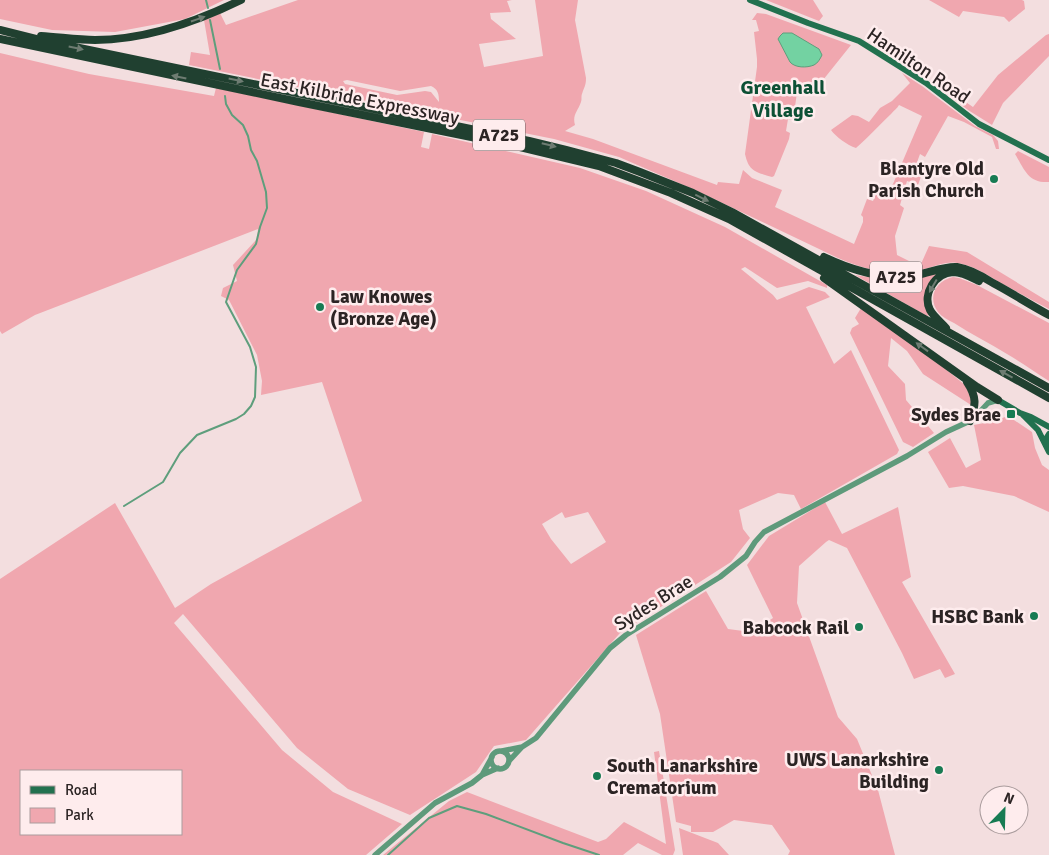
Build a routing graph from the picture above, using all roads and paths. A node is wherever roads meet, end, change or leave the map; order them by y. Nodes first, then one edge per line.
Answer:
1 (241, 0) edge
2 (750, 0) edge
3 (0, 30) edge
4 (12, 33) junction
5 (0, 39) edge
6 (1049, 160) edge
7 (754, 224) junction
8 (788, 252) junction
9 (1037, 309) junction
10 (1049, 316) edge
11 (952, 334) junction
12 (961, 375) junction
13 (1049, 388) edge
14 (1049, 398) edge
15 (998, 400) junction
16 (1020, 413) junction
17 (970, 421) junction
18 (1049, 427) edge
19 (1049, 434) edge
20 (1047, 449) edge
21 (522, 747) junction
22 (500, 751) junction
23 (492, 757) junction
24 (509, 761) junction
25 (498, 768) junction
26 (482, 775) junction
27 (375, 855) edge

4 -> 1 highway
2 - 6 main road, Hamilton Road
3 - 4 highway, East Kilbride Expressway / A725
4 -> 7 highway, East Kilbride Expressway / A725
8 -> 5 highway, East Kilbride Expressway / A725
7 - 9 highway, A725
7 - 11 highway, East Kilbride Expressway / A725
12 -> 8 highway, A725
14 -> 8 highway, East Kilbride Expressway / A725
9 - 10 highway, A725
9 -> 11 highway, A725
11 - 13 highway, East Kilbride Expressway / A725
12 - 15 highway, A725
12 - 17 highway
15 - 16 main road
15 - 17 street, Sydes Brae
16 - 18 main road
16 - 20 main road
17 - 21 street, Sydes Brae
19 - 20 main road
21 - 22 street
21 - 24 street, Sydes Brae
22 - 23 street
22 - 24 street
23 - 25 street
23 - 26 street
24 - 25 street
25 - 26 street
26 - 27 street

